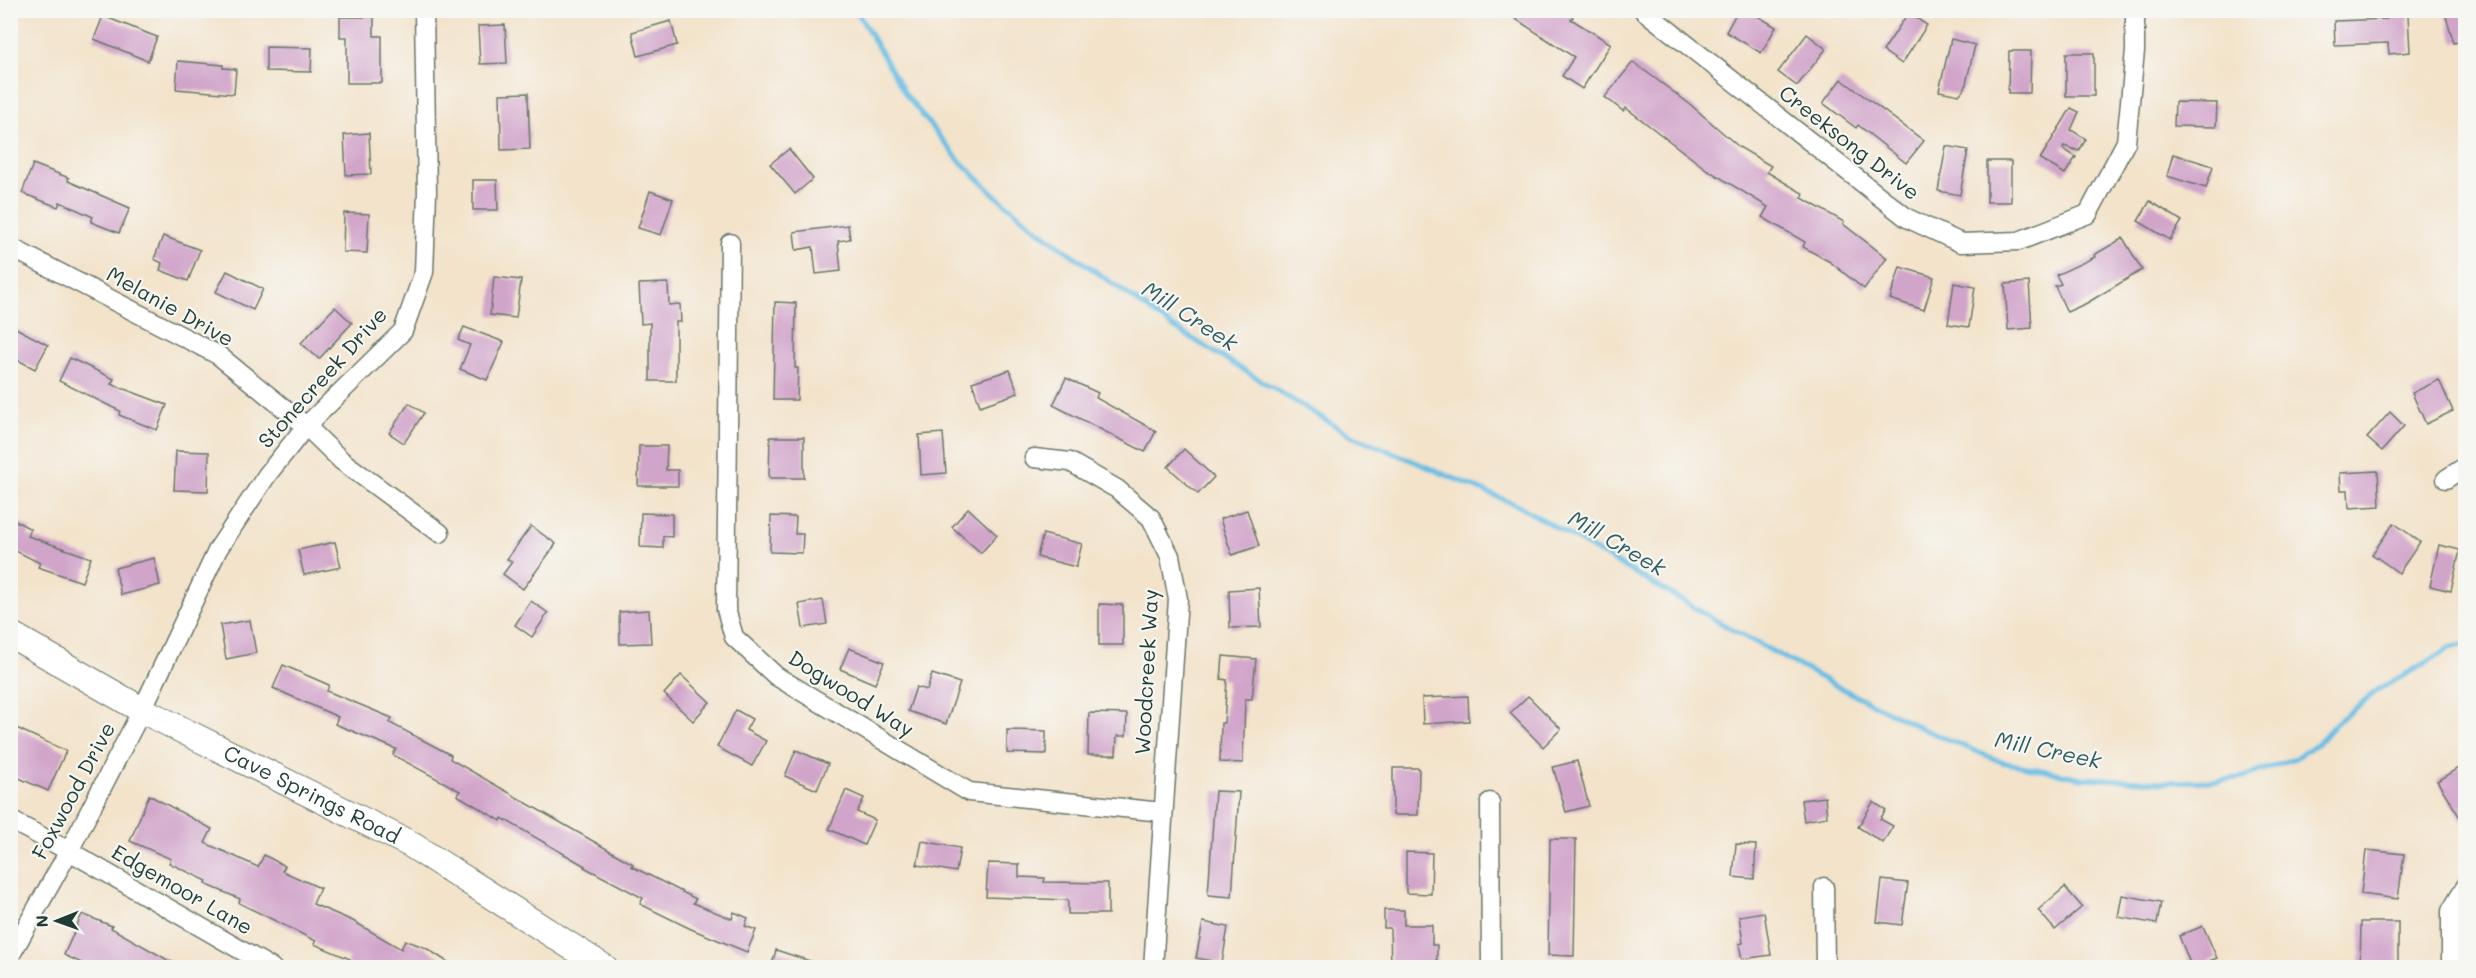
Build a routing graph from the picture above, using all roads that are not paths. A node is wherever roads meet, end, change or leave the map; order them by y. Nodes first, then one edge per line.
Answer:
1 (424, 10) edge
2 (1643, 10) edge
3 (2135, 10) edge
4 (730, 243) dead end
5 (10, 247) edge
6 (306, 426) junction
7 (1034, 458) dead end
8 (2466, 466) edge
9 (2446, 479) dead end
10 (440, 532) dead end
11 (10, 634) edge
12 (142, 710) junction
13 (1490, 802) dead end
14 (1162, 812) junction
15 (10, 820) edge
16 (69, 851) junction
17 (2466, 886) edge
18 (1824, 887) dead end
19 (10, 956) edge
20 (272, 968) edge
21 (605, 968) edge
22 (1153, 968) edge
23 (1491, 968) edge
24 (1825, 968) edge
25 (2451, 968) edge

1 - 6 street, Stonecreek Drive
2 - 3 street, Creeksong Drive
4 - 14 street, Dogwood Way
5 - 6 street, Melanie Drive
6 - 10 street, Melanie Drive
6 - 12 street, Stonecreek Drive
7 - 14 street, Woodcreek Way
8 - 9 street
11 - 12 street, Cave Springs Road
12 - 16 street, Foxwood Drive
12 - 21 street, Cave Springs Road
13 - 23 street
14 - 22 street, Woodcreek Way
15 - 16 street, Edgemoor Lane
16 - 19 street, Foxwood Drive
16 - 20 street, Edgemoor Lane
17 - 25 street
18 - 24 street

